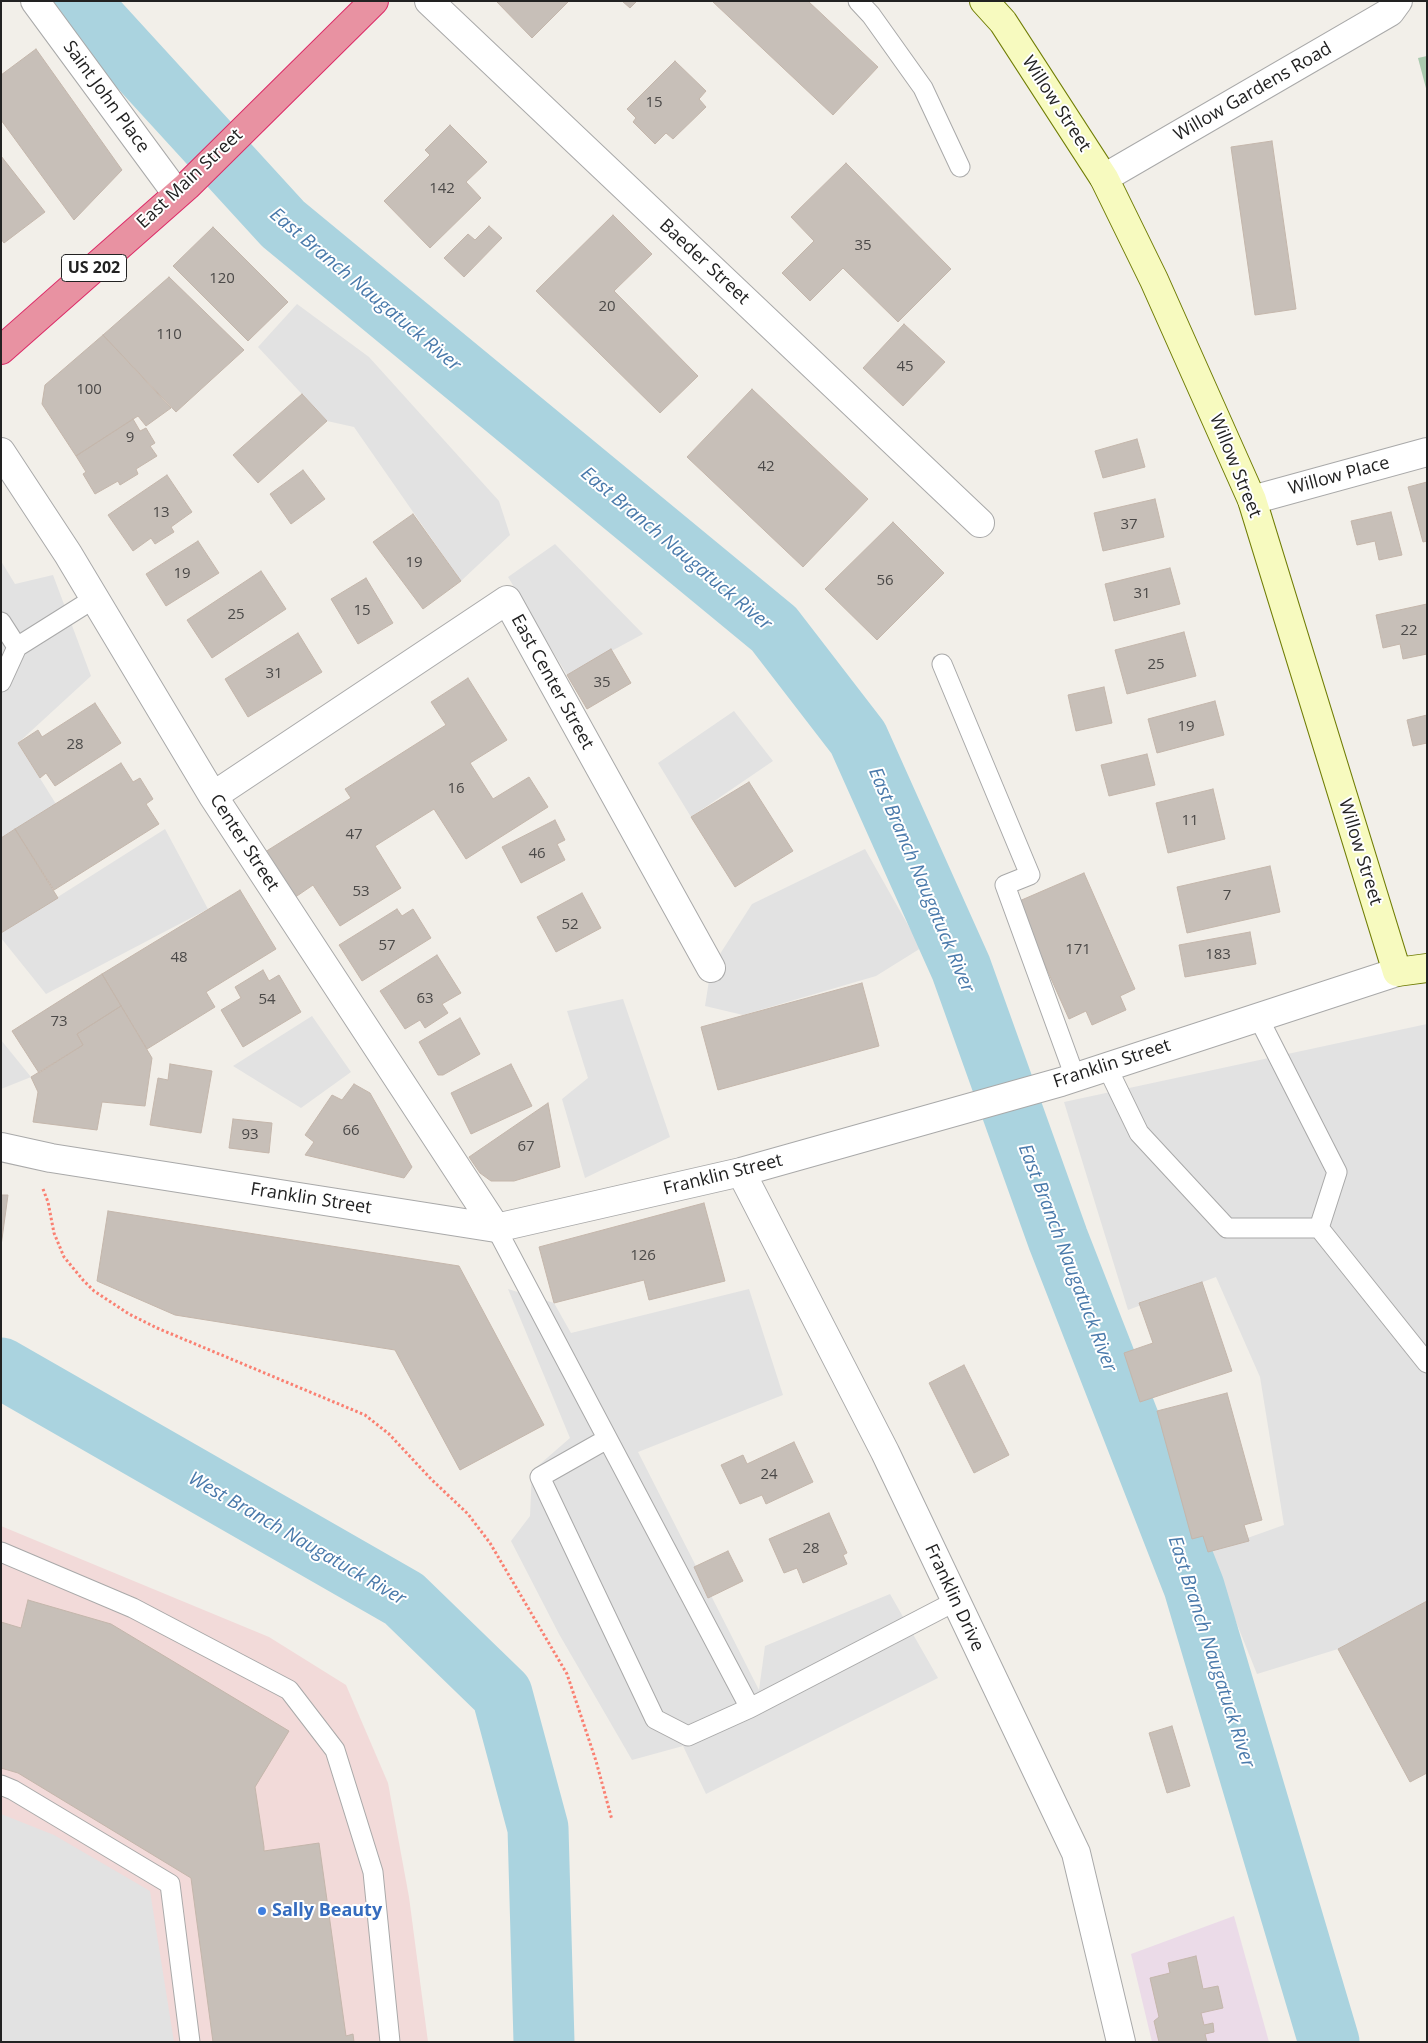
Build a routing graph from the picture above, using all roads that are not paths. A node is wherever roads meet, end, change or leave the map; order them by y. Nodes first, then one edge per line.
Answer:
1 (36, 1) edge
2 (374, 1) edge
3 (429, 1) edge
4 (858, 1) edge
5 (984, 1) edge
6 (1398, 1) edge
7 (960, 167) dead end
8 (1104, 178) junction
9 (182, 190) junction
10 (1, 350) edge
11 (1, 452) edge
12 (1427, 452) edge
13 (1252, 500) junction
14 (980, 523) dead end
15 (95, 598) junction
16 (1, 622) edge
17 (18, 647) junction
18 (942, 664) dead end
19 (1, 682) edge
20 (213, 796) junction
21 (711, 968) dead end
22 (1427, 968) edge
23 (1396, 972) junction
24 (1258, 1017) junction
25 (1106, 1066) junction
26 (1068, 1079) junction
27 (1, 1147) edge
28 (741, 1172) junction
29 (496, 1228) junction
30 (1319, 1228) junction
31 (1427, 1363) edge
32 (607, 1439) junction
33 (1, 1552) edge
34 (956, 1601) junction
35 (750, 1708) junction
36 (1, 1785) edge
37 (190, 2042) edge
38 (390, 2042) edge
39 (1121, 2042) edge

1 - 9 street, Saint John Place
2 - 9 highway, East Main Street / US 202
3 - 14 street, Baeder Street
4 - 7 lane
5 - 8 main road, Willow Street
6 - 8 street, Willow Gardens Road
8 - 13 main road, Willow Street
9 - 10 highway, East Main Street / US 202
11 - 15 street, Center Street
12 - 13 street, Willow Place
13 - 23 main road, Willow Street
15 - 17 lane
15 - 20 street, Center Street
16 - 17 lane
17 - 19 lane
18 - 26 lane
20 - 21 street, East Center Street
20 - 29 street, Center Street
22 - 23 main road, Franklin Street
23 - 24 street, Franklin Street
24 - 25 street, Franklin Street
24 - 30 lane
25 - 26 street, Franklin Street
25 - 30 lane
26 - 28 street, Franklin Street
27 - 29 street, Franklin Street
28 - 29 street, Franklin Street
28 - 34 street, Franklin Drive
29 - 32 lane
30 - 31 lane
32 - 35 lane
32 - 35 lane
33 - 38 lane
34 - 35 lane
34 - 39 street, Franklin Drive
36 - 37 lane

